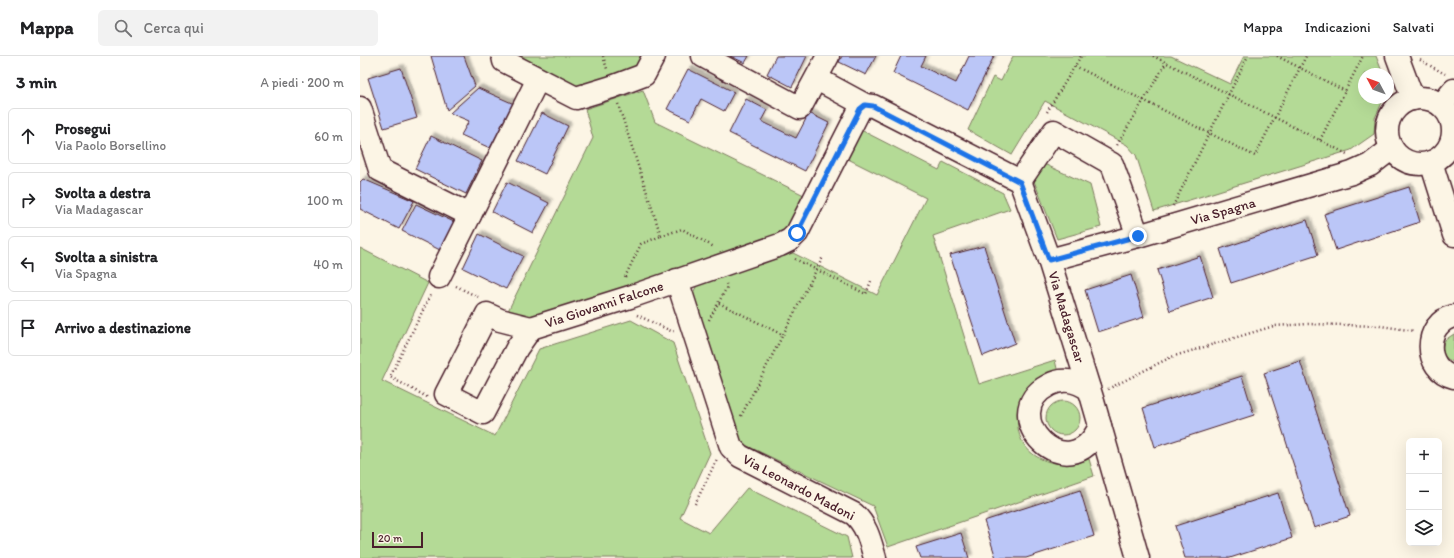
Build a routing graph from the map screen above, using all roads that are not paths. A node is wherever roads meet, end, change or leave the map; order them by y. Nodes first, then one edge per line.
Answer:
1 (503, 56) edge
2 (654, 56) edge
3 (703, 56) edge
4 (828, 56) edge
5 (1396, 56) edge
6 (538, 78) junction
7 (817, 79) junction
8 (1447, 90) edge
9 (1413, 99) junction
10 (865, 105) junction
11 (360, 108) edge
12 (1454, 128) edge
13 (1392, 148) junction
14 (1431, 162) junction
15 (1020, 182) junction
16 (470, 215) junction
17 (1454, 235) edge
18 (1138, 236) junction
19 (1049, 260) junction
20 (439, 278) road end
21 (677, 280) junction
22 (1454, 316) edge
23 (531, 328) junction
24 (1454, 377) edge
25 (1091, 393) junction
26 (1100, 426) junction
27 (875, 558) edge
28 (1138, 558) edge

1 - 6 street
2 - 6 street
3 - 7 street
4 - 7 street
5 - 9 street
6 - 16 street
7 - 10 street
8 - 9 street
8 - 12 street
9 - 13 street
10 - 15 street
10 - 21 street, Via Giovanni Falcone
11 - 16 street
12 - 14 street
13 - 14 street
13 - 18 street, Via Spagna
14 - 17 street
15 - 18 street
15 - 19 street, Via Madagascar
16 - 20 street
18 - 19 street, Via Spagna
19 - 25 street, Via Madagascar
21 - 23 street, Via Giovanni Falcone
21 - 27 street, Via Leonardo Madoni
22 - 24 street
23 - 23 street, Via Giovanni Falcone
25 - 26 street, Via Madagascar
25 - 26 street
26 - 28 street, Via Madagascar

